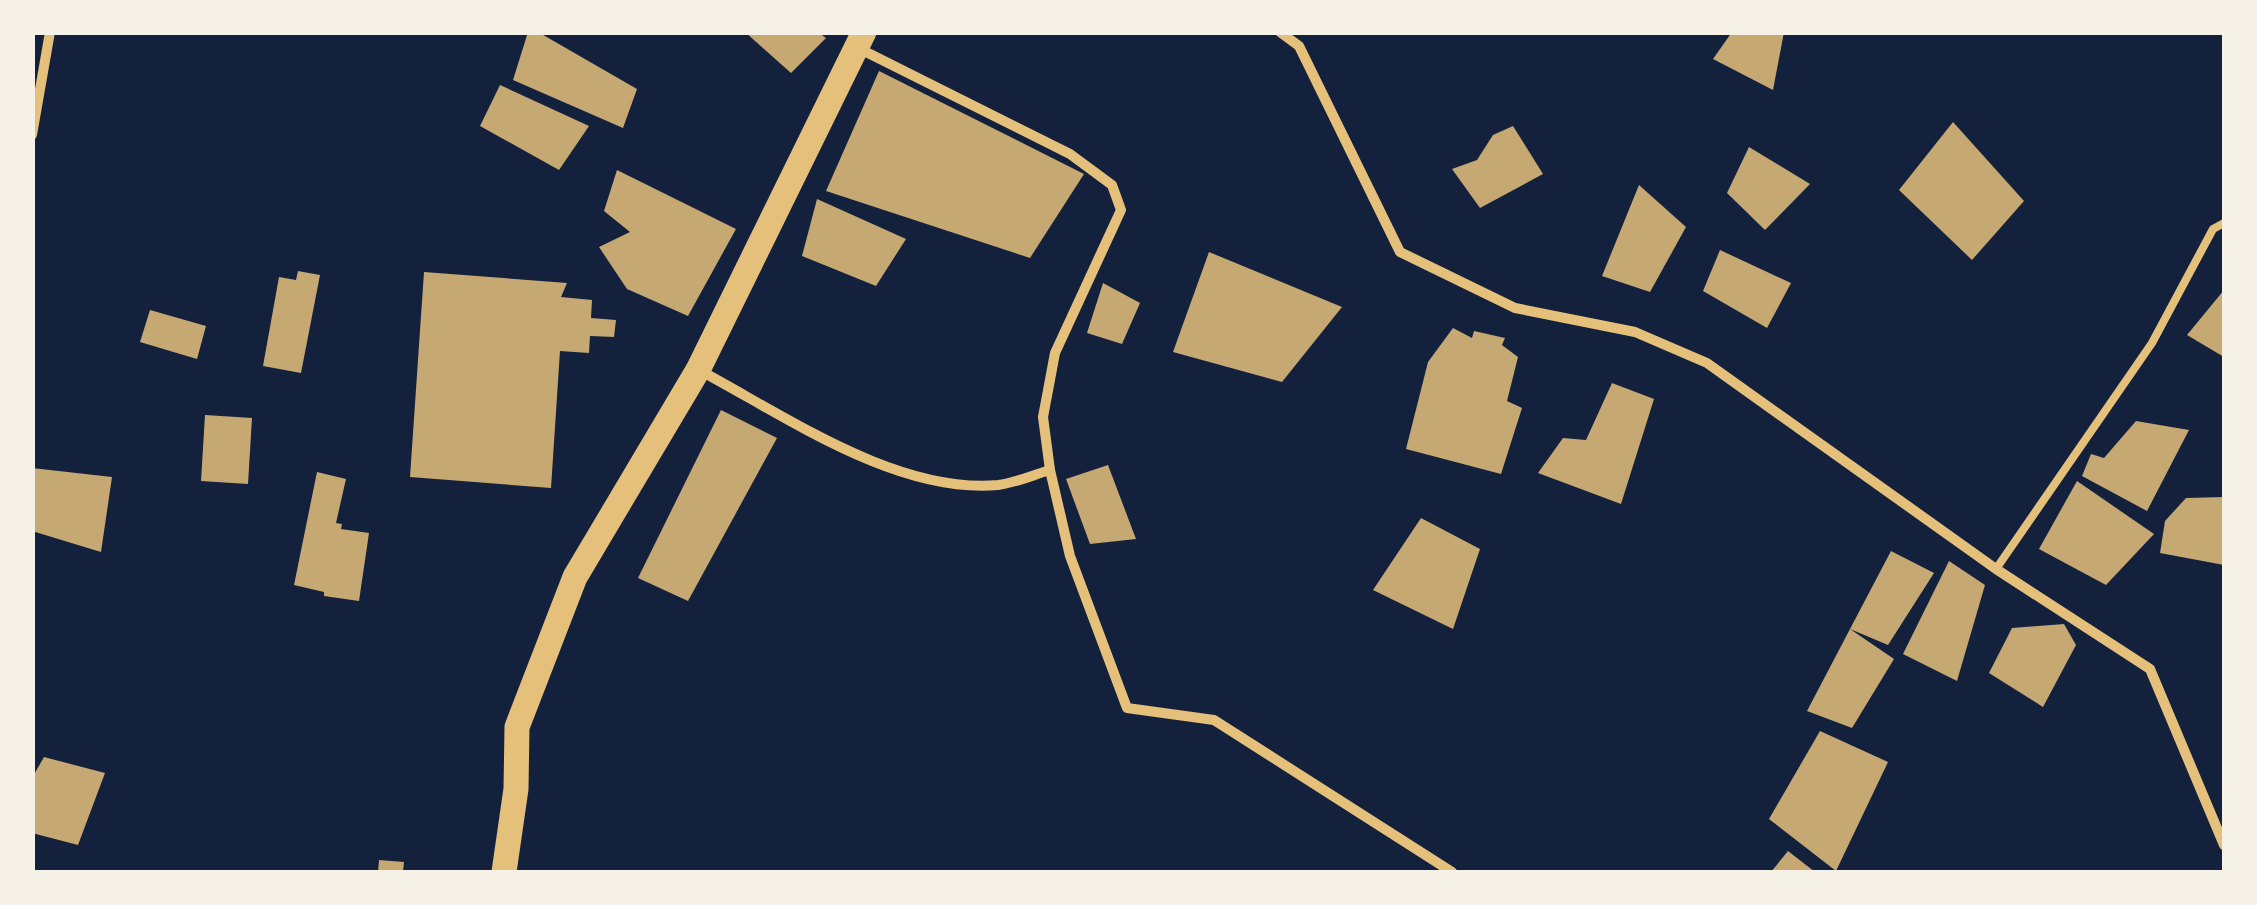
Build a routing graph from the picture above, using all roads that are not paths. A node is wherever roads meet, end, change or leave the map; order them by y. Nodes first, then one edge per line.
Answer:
1 (50, 32) edge
2 (1280, 32) edge
3 (860, 40) edge
4 (32, 136) edge
5 (2224, 223) edge
6 (698, 370) junction
7 (1050, 470) junction
8 (1996, 569) junction
9 (2224, 846) edge
10 (504, 872) edge
11 (1452, 872) edge

1 - 4 street
2 - 8 street
3 - 6 main road
3 - 7 street
5 - 8 lane
6 - 7 street
6 - 10 main road
7 - 11 street
8 - 9 street

